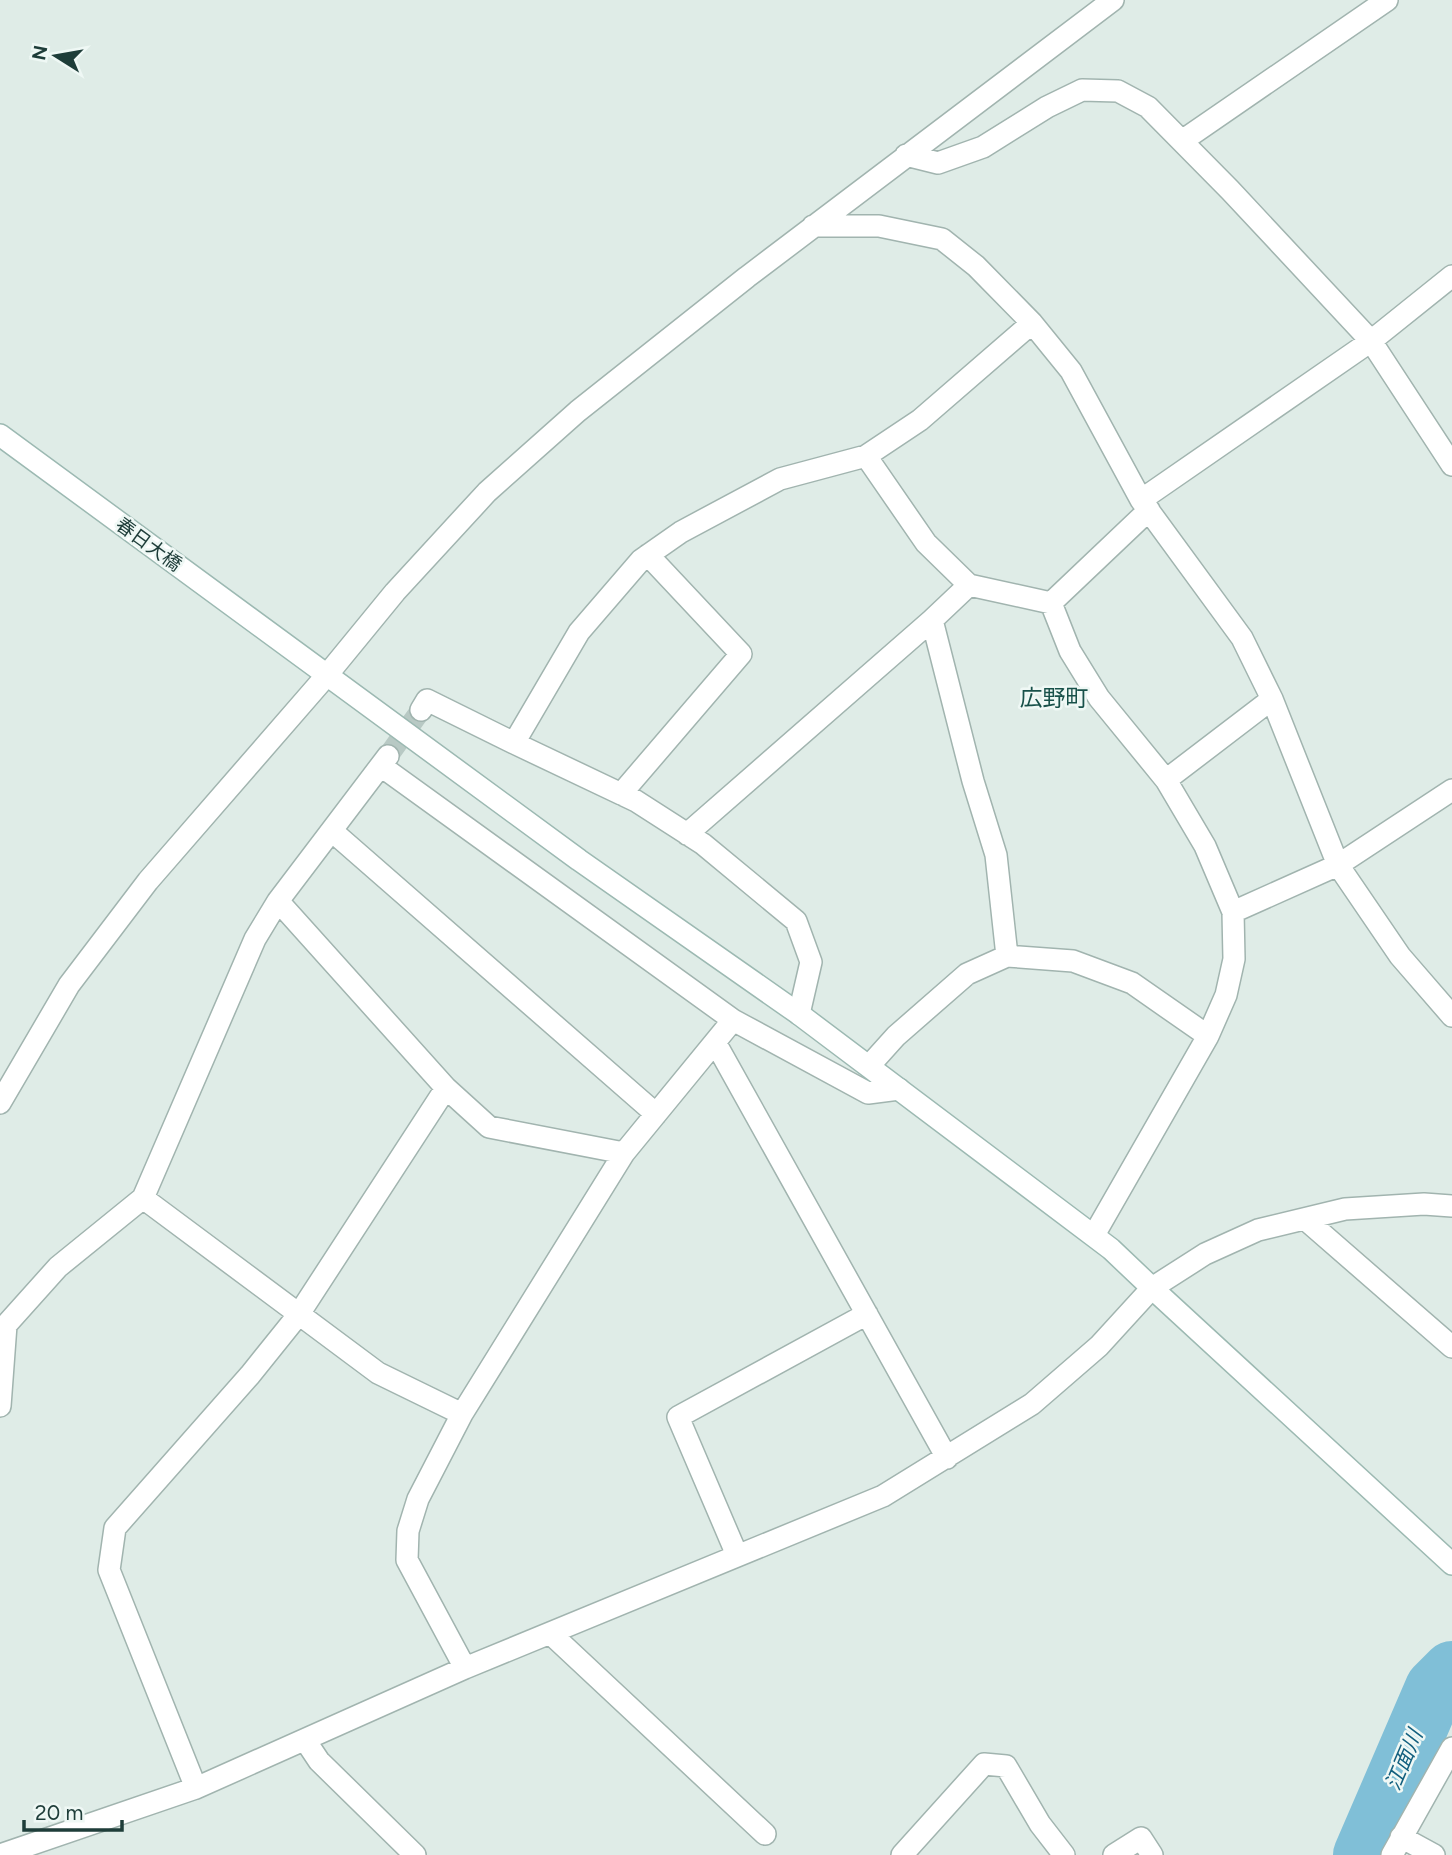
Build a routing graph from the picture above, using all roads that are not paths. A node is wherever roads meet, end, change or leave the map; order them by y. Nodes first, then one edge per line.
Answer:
1 (1113, 0) edge
2 (1387, 0) edge
3 (1182, 141) junction
4 (906, 155) junction
5 (813, 226) junction
6 (1452, 276) edge
7 (1032, 323) junction
8 (1371, 341) junction
9 (0, 435) edge
10 (866, 456) junction
11 (1452, 465) edge
12 (1145, 505) junction
13 (648, 555) junction
14 (969, 585) junction
15 (1051, 603) junction
16 (932, 620) junction
17 (327, 674) junction
18 (1272, 699) junction
19 (421, 710) dead end
20 (514, 743) junction
21 (1166, 780) junction
22 (621, 794) junction
23 (1450, 796) edge
24 (332, 831) junction
25 (687, 834) junction
26 (1338, 865) junction
27 (278, 901) junction
28 (1233, 912) junction
29 (1007, 956) junction
30 (799, 1014) junction
31 (1452, 1016) edge
32 (733, 1020) junction
33 (1208, 1036) junction
34 (715, 1042) junction
35 (869, 1066) junction
36 (446, 1088) junction
37 (899, 1089) junction
38 (0, 1103) edge
39 (656, 1114) junction
40 (624, 1153) junction
41 (143, 1198) junction
42 (1452, 1206) edge
43 (1305, 1219) junction
44 (1094, 1235) junction
45 (1152, 1288) junction
46 (299, 1314) junction
47 (867, 1314) junction
48 (1452, 1347) edge
49 (0, 1406) edge
50 (462, 1414) junction
51 (947, 1458) junction
52 (737, 1555) junction
53 (1452, 1564) edge
54 (550, 1633) junction
55 (465, 1668) junction
56 (305, 1740) junction
57 (1452, 1748) edge
58 (196, 1788) junction
59 (765, 1834) dead end
60 (1396, 1846) edge
61 (0, 1855) edge
62 (415, 1855) edge
63 (902, 1855) edge
64 (1065, 1855) edge
65 (1114, 1855) edge
66 (1152, 1855) edge
67 (1434, 1855) edge

1 - 4 street
2 - 3 street
3 - 4 street
3 - 8 street
4 - 5 street
5 - 7 street
5 - 17 street
6 - 8 street
7 - 10 street
7 - 12 street
8 - 11 street
8 - 12 street
9 - 17 street, 春日大橋
10 - 13 street
10 - 14 street
12 - 15 street
12 - 18 street
13 - 20 street
13 - 22 street
14 - 15 street
14 - 16 street
15 - 21 street
16 - 25 street
16 - 29 street
17 - 30 street, 春日大橋
17 - 38 street
18 - 21 street
18 - 26 street
19 - 20 street
20 - 22 street
21 - 28 street
22 - 25 street
23 - 26 street
24 - 27 street
24 - 32 street
24 - 39 street
25 - 30 street
26 - 28 street
26 - 31 street
27 - 36 street
27 - 41 street
28 - 33 street
29 - 33 street
29 - 35 street
30 - 35 street, 春日大橋
32 - 34 street
32 - 37 street
33 - 44 street
34 - 39 street
34 - 47 street
35 - 37 street, 春日大橋
36 - 40 street
36 - 46 street
37 - 44 street, 春日大橋
39 - 40 street
40 - 50 street
41 - 46 street
41 - 49 street
42 - 43 street
43 - 45 street
43 - 48 street
44 - 45 street, 春日大橋
45 - 51 street
45 - 53 street, 春日大橋
46 - 50 street
46 - 58 street
47 - 51 street
47 - 52 street
50 - 55 street
51 - 52 street
52 - 54 street
54 - 55 street
54 - 59 street
55 - 56 street
56 - 58 street
56 - 62 street
57 - 60 street
58 - 61 street
60 - 67 street
63 - 64 street
65 - 66 street

